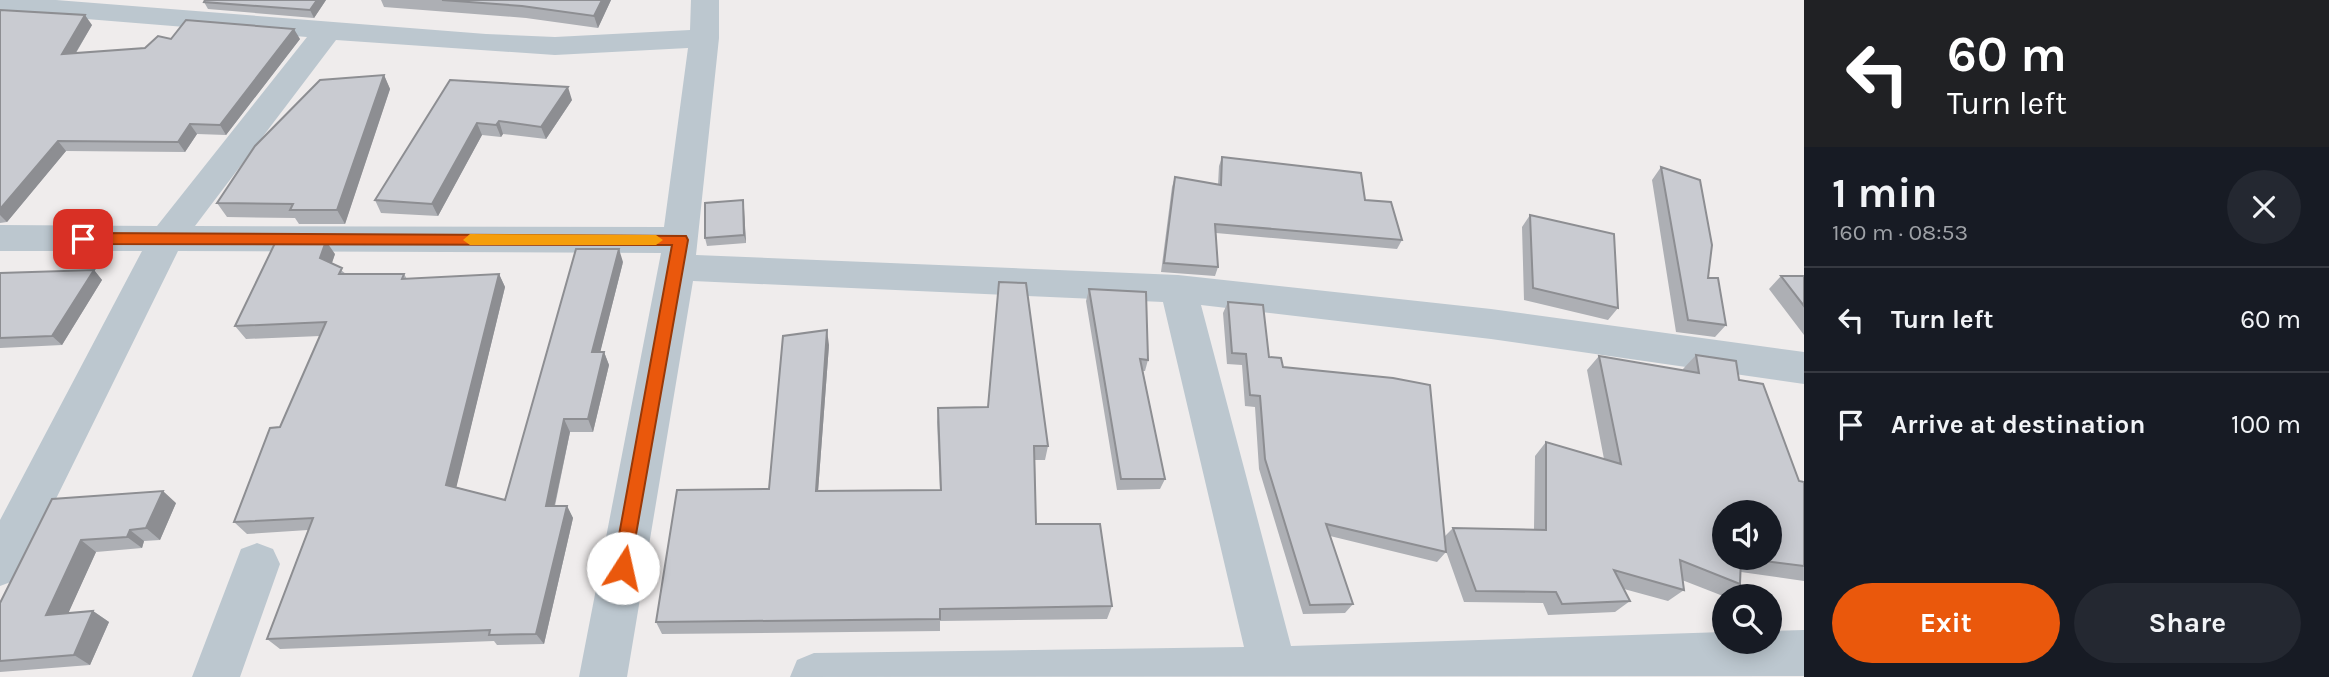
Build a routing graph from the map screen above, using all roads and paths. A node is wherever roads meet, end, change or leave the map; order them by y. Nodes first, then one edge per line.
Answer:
1 (705, 0) edge
2 (0, 4) edge
3 (329, 29) junction
4 (704, 38) junction
5 (0, 238) edge
6 (166, 239) junction
7 (679, 253) junction
8 (1178, 289) junction
9 (1802, 370) edge
10 (257, 564) dead end
11 (0, 565) edge
12 (1804, 653) edge
13 (1274, 674) edge
14 (216, 677) edge
15 (603, 677) edge
16 (814, 677) edge

1 - 4 street
2 - 3 street
3 - 4 street
3 - 6 street
4 - 7 street
5 - 6 street
6 - 7 street
6 - 11 street
7 - 8 street
7 - 15 street
8 - 9 street
8 - 13 street
10 - 14 street
12 - 13 street
13 - 16 street

